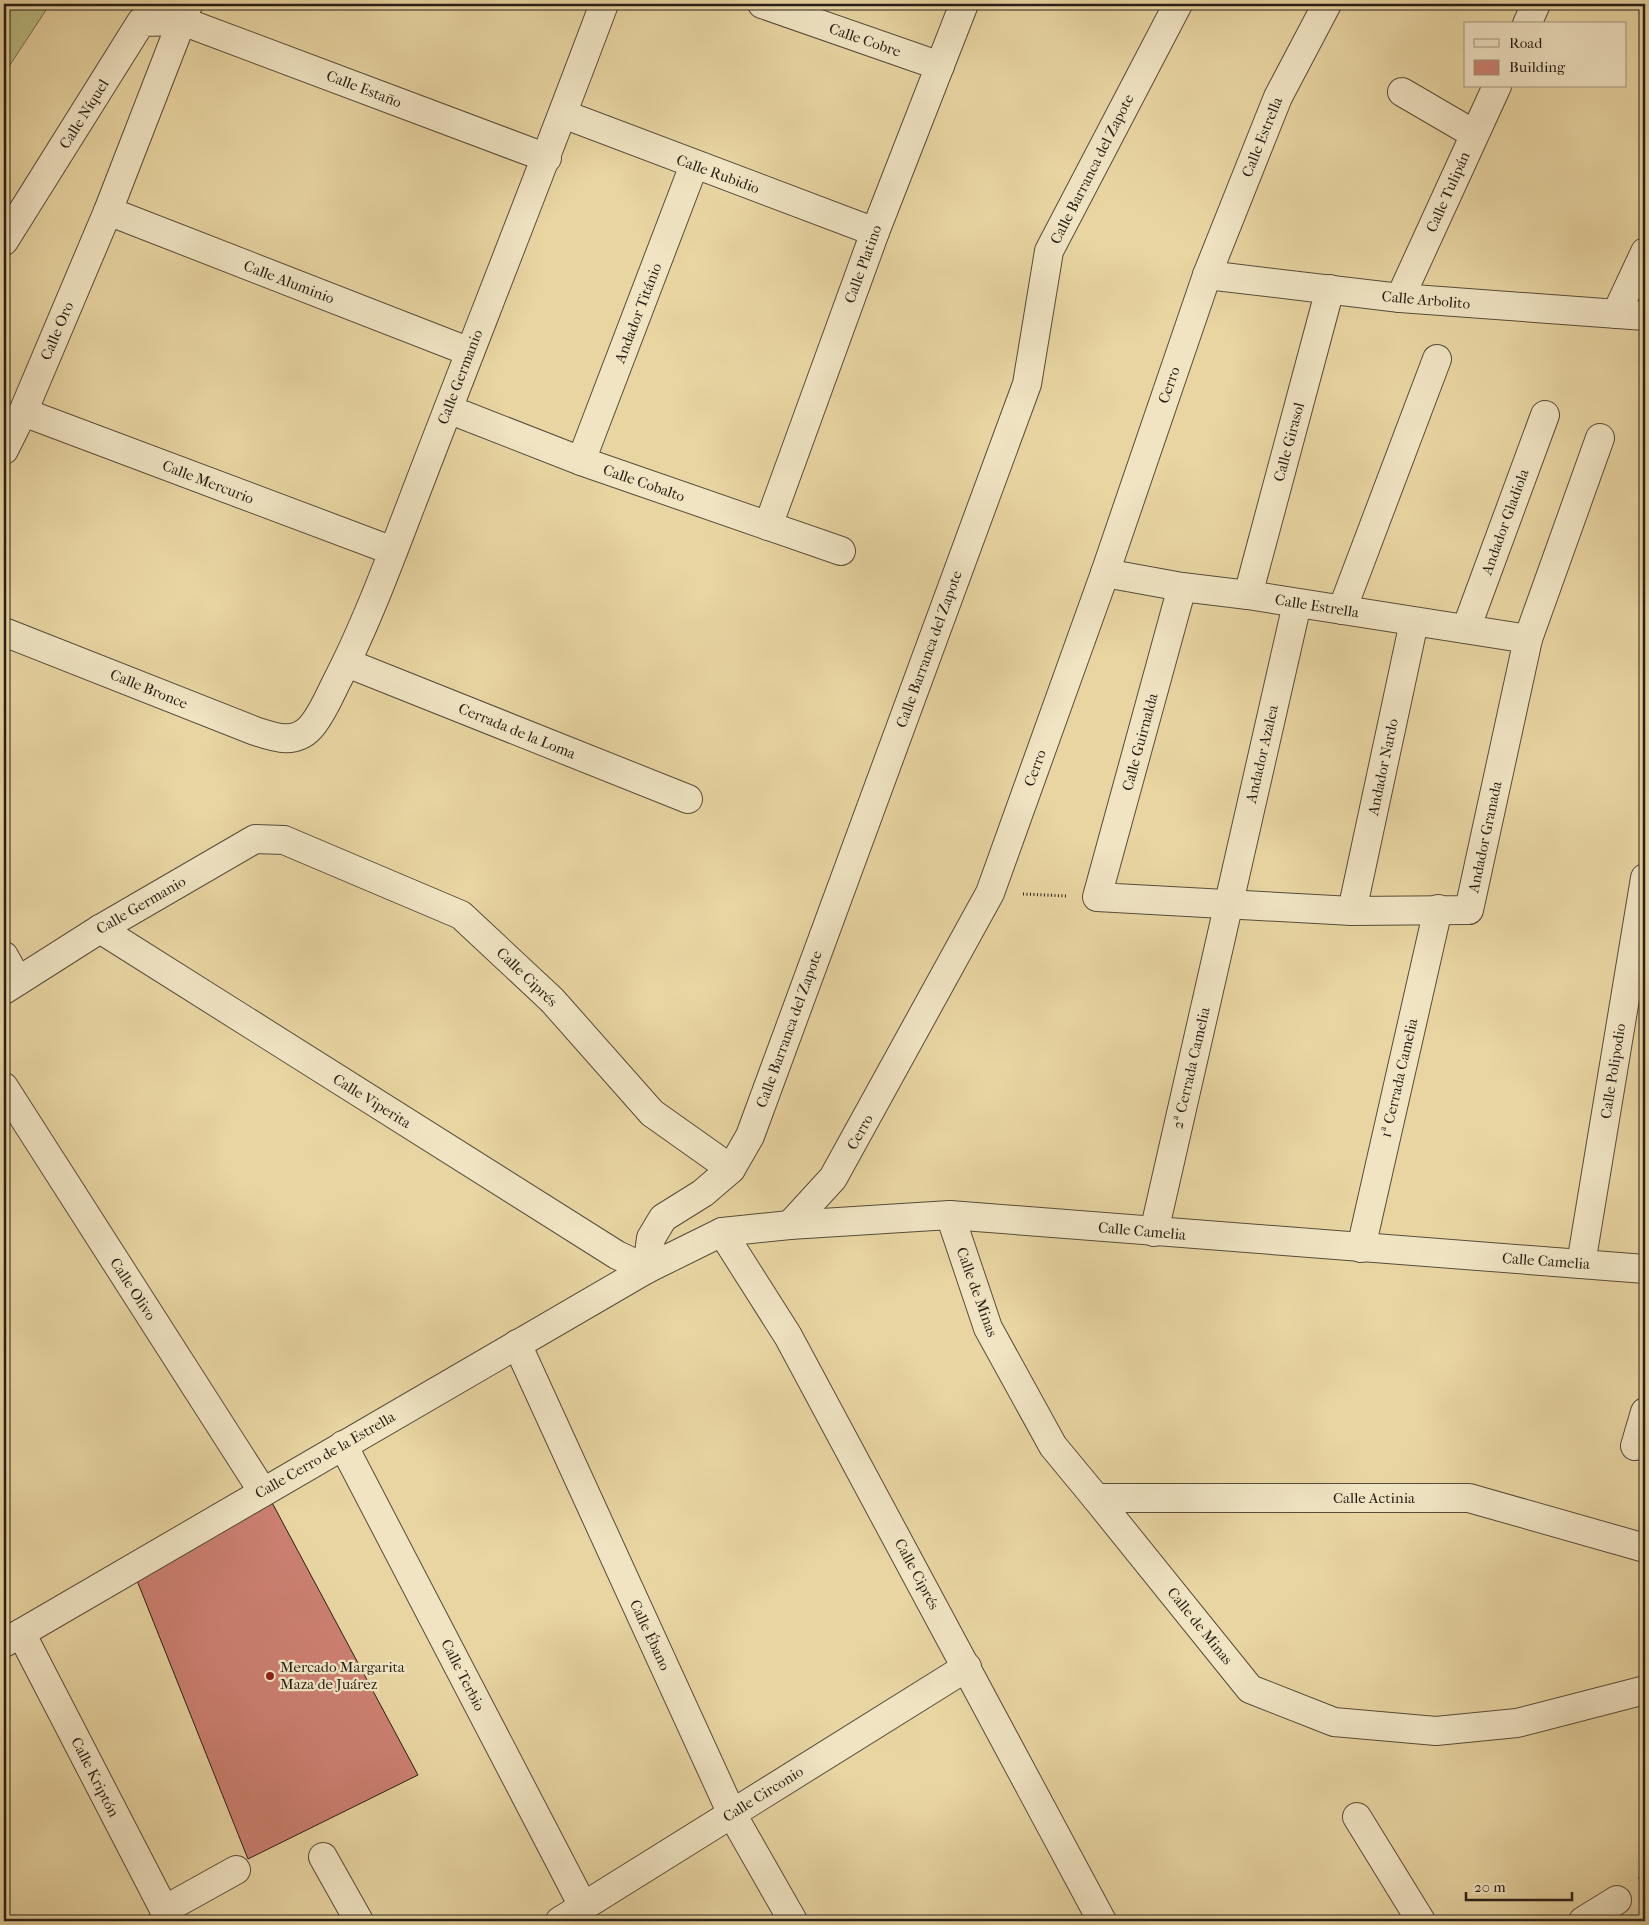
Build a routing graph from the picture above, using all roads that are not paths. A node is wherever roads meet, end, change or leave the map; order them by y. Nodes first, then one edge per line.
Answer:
1 (604, 4) edge
2 (762, 4) edge
3 (964, 4) edge
4 (1178, 4) edge
5 (1327, 4) edge
6 (1536, 4) edge
7 (186, 12) edge
8 (1528, 22) edge
9 (940, 66) junction
10 (1495, 88) edge
11 (1402, 92) dead end
12 (563, 114) junction
13 (1474, 134) junction
14 (547, 158) junction
15 (694, 165) junction
16 (108, 211) junction
17 (875, 232) junction
18 (4, 241) edge
19 (1645, 252) edge
20 (1207, 275) junction
21 (1330, 289) junction
22 (1400, 298) junction
23 (1616, 314) junction
24 (1645, 316) edge
25 (470, 352) junction
26 (1437, 359) dead end
27 (448, 409) junction
28 (23, 412) junction
29 (1545, 415) dead end
30 (1600, 438) dead end
31 (4, 450) edge
32 (581, 461) junction
33 (768, 526) junction
34 (393, 551) junction
35 (841, 551) dead end
36 (1105, 573) junction
37 (1182, 587) junction
38 (1248, 595) junction
39 (1297, 604) junction
40 (1342, 610) junction
41 (1414, 622) junction
42 (1466, 629) junction
43 (4, 632) edge
44 (1528, 639) junction
45 (347, 663) junction
46 (295, 738) joint
47 (688, 800) dead end
48 (284, 840) joint
49 (1645, 878) edge
50 (1097, 897) joint
51 (1227, 905) junction
52 (1438, 909) junction
53 (1352, 911) junction
54 (100, 929) junction
55 (4, 956) edge
56 (11, 985) edge
57 (1634, 1015) edge
58 (4, 1087) edge
59 (732, 1169) junction
60 (950, 1215) junction
61 (790, 1225) junction
62 (722, 1232) junction
63 (1154, 1232) junction
64 (1361, 1248) junction
65 (1581, 1264) junction
66 (647, 1269) junction
67 (1645, 1269) edge
68 (517, 1344) junction
69 (1645, 1412) edge
70 (344, 1444) junction
71 (1635, 1446) dead end
72 (263, 1492) junction
73 (1096, 1498) junction
74 (1645, 1548) edge
75 (12, 1638) edge
76 (967, 1668) junction
77 (1645, 1690) edge
78 (732, 1814) junction
79 (1357, 1818) dead end
80 (323, 1857) dead end
81 (236, 1870) dead end
82 (1617, 1900) dead end
83 (583, 1906) junction
84 (167, 1916) edge
85 (359, 1921) edge
86 (560, 1921) edge
87 (793, 1921) edge
88 (1102, 1921) edge
89 (1421, 1921) edge
90 (1583, 1921) edge

1 - 12 street, Calle Germanio
2 - 9 street, Calle Cobre
3 - 9 street, Calle Platino
4 - 59 street, Calle Barranca del Zapote
5 - 20 street, Calle Estrella
6 - 8 street
7 - 14 street, Calle Estaño
7 - 16 street
7 - 18 street, Calle Níquel
9 - 17 street, Calle Platino
10 - 13 street, Calle Tulipán
11 - 13 street
12 - 14 street, Calle Germanio
12 - 15 street, Calle Rubidio
13 - 22 street, Calle Tulipán
14 - 25 street, Calle Germanio
15 - 17 street, Calle Rubidio
15 - 32 street, Andador Titánio
16 - 25 street, Calle Aluminio
16 - 28 street, Calle Oro
17 - 33 street, Calle Platino
19 - 23 street
20 - 21 street, Calle Arbolito
20 - 36 street, Cerro
21 - 22 street, Calle Arbolito
21 - 38 street, Calle Girasol
22 - 23 street, Calle Arbolito
23 - 24 street, Calle Arbolito
25 - 27 street, Calle Germanio
26 - 40 street
27 - 32 street, Calle Cobalto
27 - 34 street, Calle Germanio
28 - 31 street, Calle Oro
28 - 34 street, Calle Mercurio
29 - 42 street, Andador Gladiola
30 - 44 street, Andador Granada
32 - 33 street, Calle Cobalto
33 - 35 street, Calle Cobalto
34 - 45 street, Calle Germanio
36 - 37 street, Calle Estrella
36 - 61 street, Cerro
37 - 38 street, Calle Estrella
37 - 50 street, Calle Guirnalda
38 - 39 street, Calle Estrella
39 - 40 street, Calle Estrella
39 - 51 street, Andador Azalea
40 - 41 street, Calle Estrella
41 - 42 street, Calle Estrella
41 - 53 street, Andador Nardo
42 - 44 street, Calle Estrella
43 - 46 street, Calle Bronce
44 - 52 street, Andador Granada
45 - 46 street, Calle Germanio
45 - 47 street, Cerrada de la Loma
48 - 54 street, Calle Germanio
48 - 59 street, Calle Ciprés
49 - 57 street, Calle Polipodio
50 - 51 street, Andador Granada
51 - 53 street, Andador Granada
51 - 63 street, 2ª Cerrada Camelia
52 - 53 street, Andador Granada
52 - 64 street, 1ª Cerrada Camelia
54 - 56 street, Calle Germanio
54 - 66 street, Calle Viperita
55 - 56 street
57 - 65 street, Calle Polipodio
58 - 72 street, Calle Olivo
59 - 66 street, Calle Barranca del Zapote
60 - 61 street, Calle Camelia
60 - 63 street, Calle Camelia
60 - 73 street, Calle de Minas
61 - 62 street, Calle Camelia
62 - 66 street, Calle Camelia
62 - 76 street, Calle Ciprés
63 - 64 street, Calle Camelia
64 - 65 street, Calle Camelia
65 - 67 street, Calle Camelia
66 - 68 street, Calle Cerro de la Estrella
68 - 70 street, Calle Cerro de la Estrella
68 - 78 street, Calle Ébano
69 - 71 street
70 - 72 street, Calle Cerro de la Estrella
70 - 83 street, Calle Terbio
72 - 75 street, Calle Cerro de la Estrella
73 - 74 street, Calle Actinia
73 - 77 street, Calle de Minas
75 - 84 street, Calle Kriptón
76 - 78 street, Calle Circonio
76 - 88 street, Calle Ciprés
78 - 83 street, Calle Circonio
78 - 87 street, Calle Ébano
79 - 89 street
80 - 85 street
81 - 84 street
82 - 90 street
83 - 86 street, Calle Circonio

